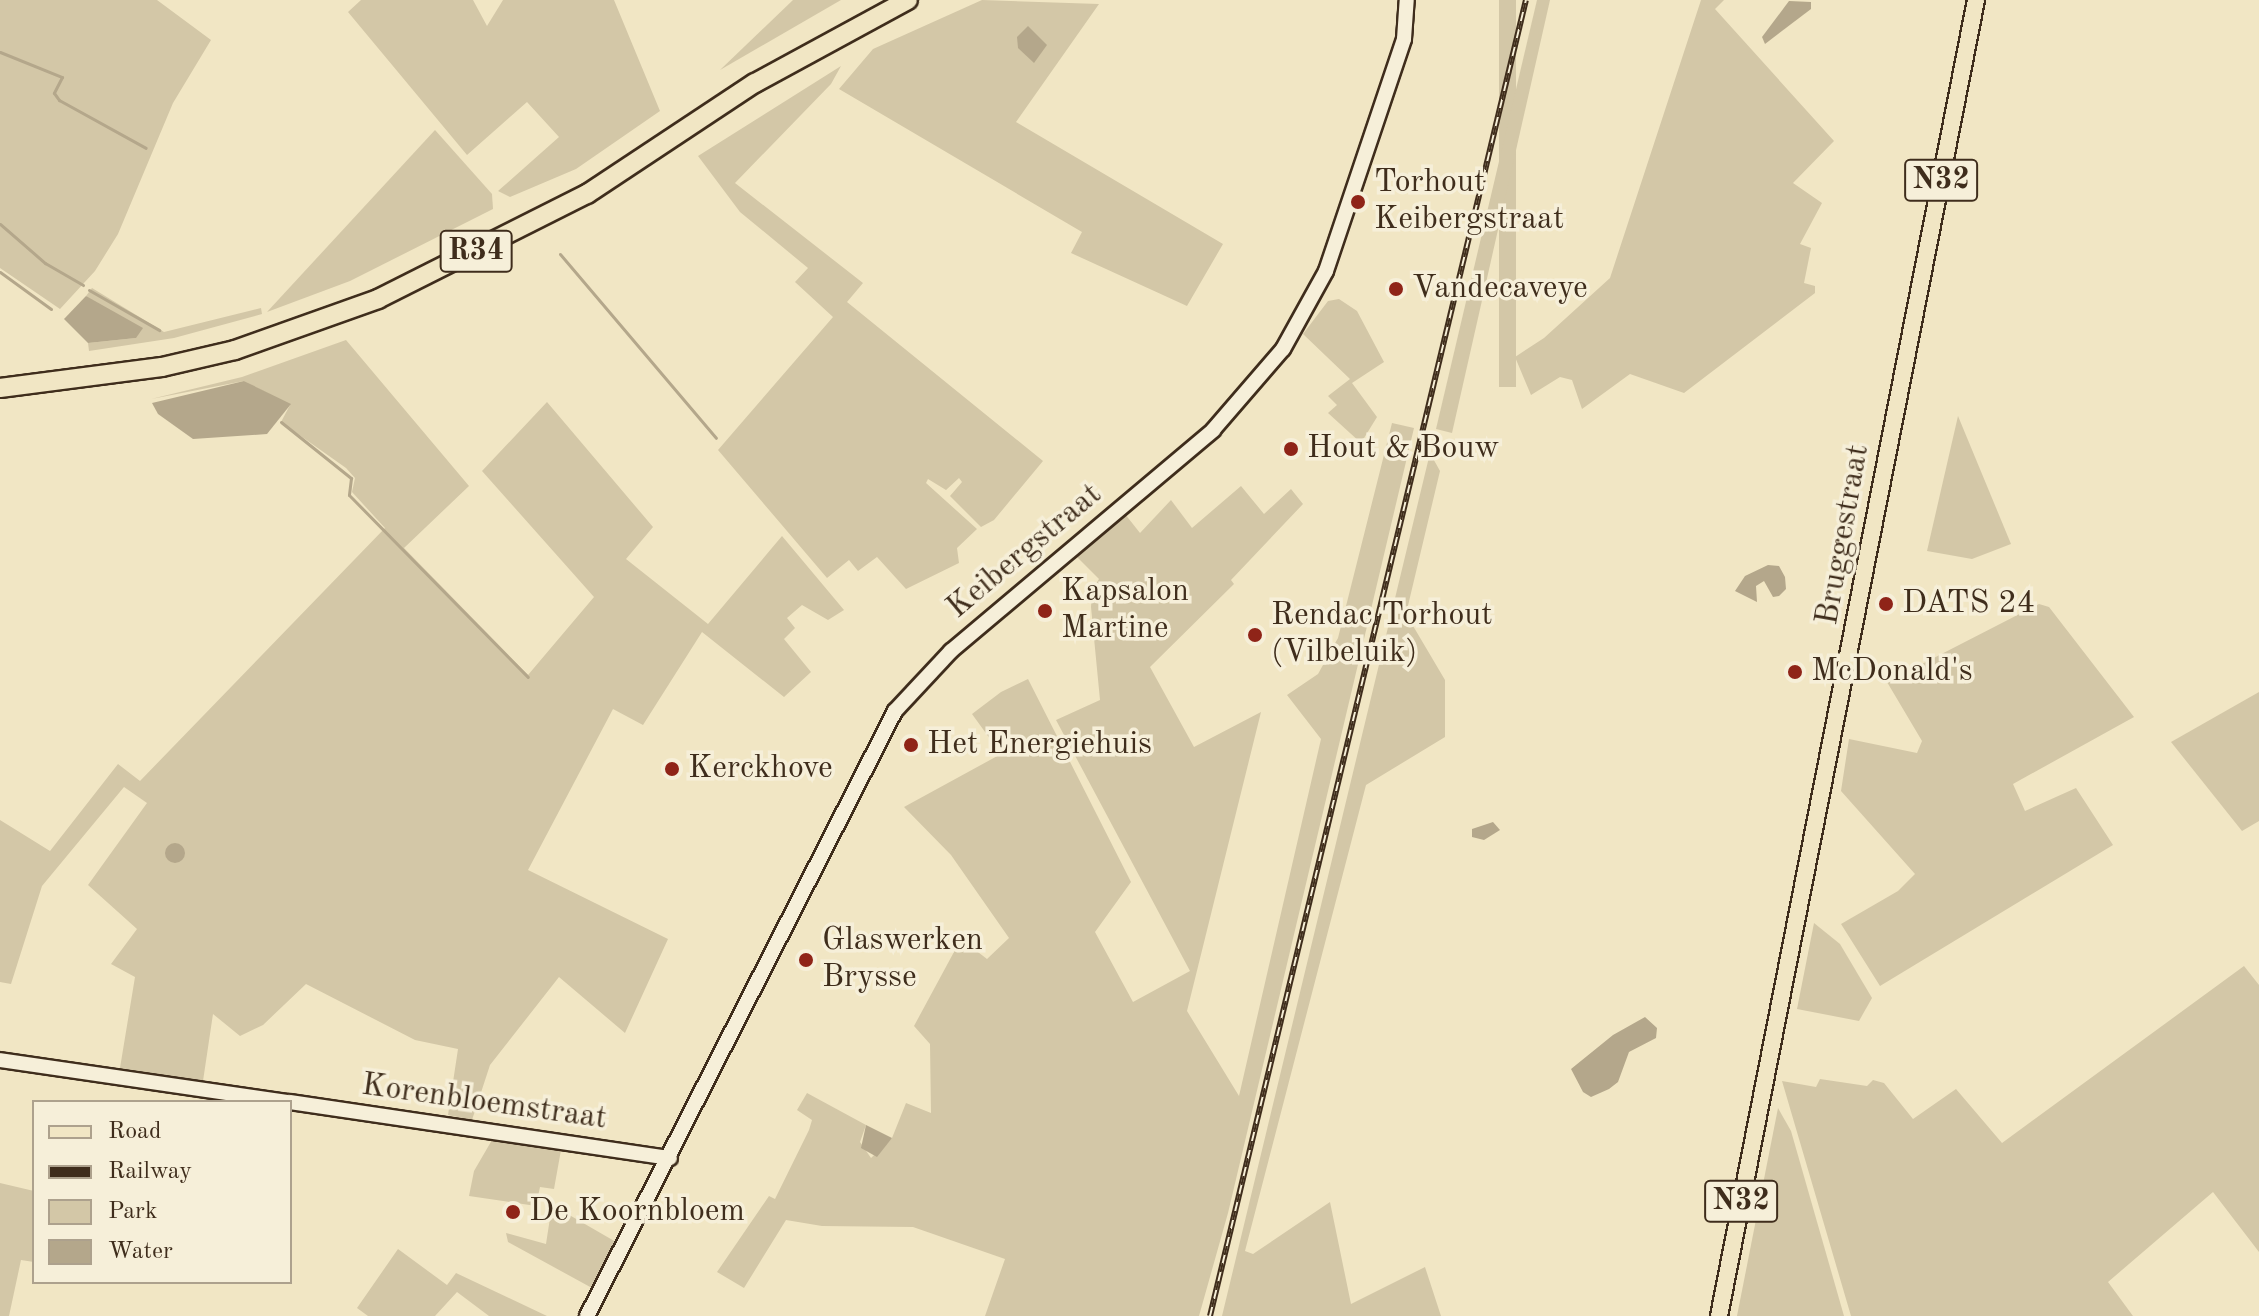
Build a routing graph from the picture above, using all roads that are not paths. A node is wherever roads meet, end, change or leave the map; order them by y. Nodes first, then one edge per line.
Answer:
1 (908, 0) edge
2 (1407, 0) edge
3 (1976, 0) edge
4 (0, 388) edge
5 (0, 1060) edge
6 (275, 1100) edge
7 (292, 1102) edge
8 (670, 1158) junction
9 (587, 1316) edge
10 (1719, 1316) edge

1 - 4 highway, R34
2 - 8 street, Keibergstraat
3 - 10 main road, Bruggestraat / N32
5 - 6 street, Korenbloemstraat
7 - 8 street, Korenbloemstraat
8 - 9 street, Keibergstraat

